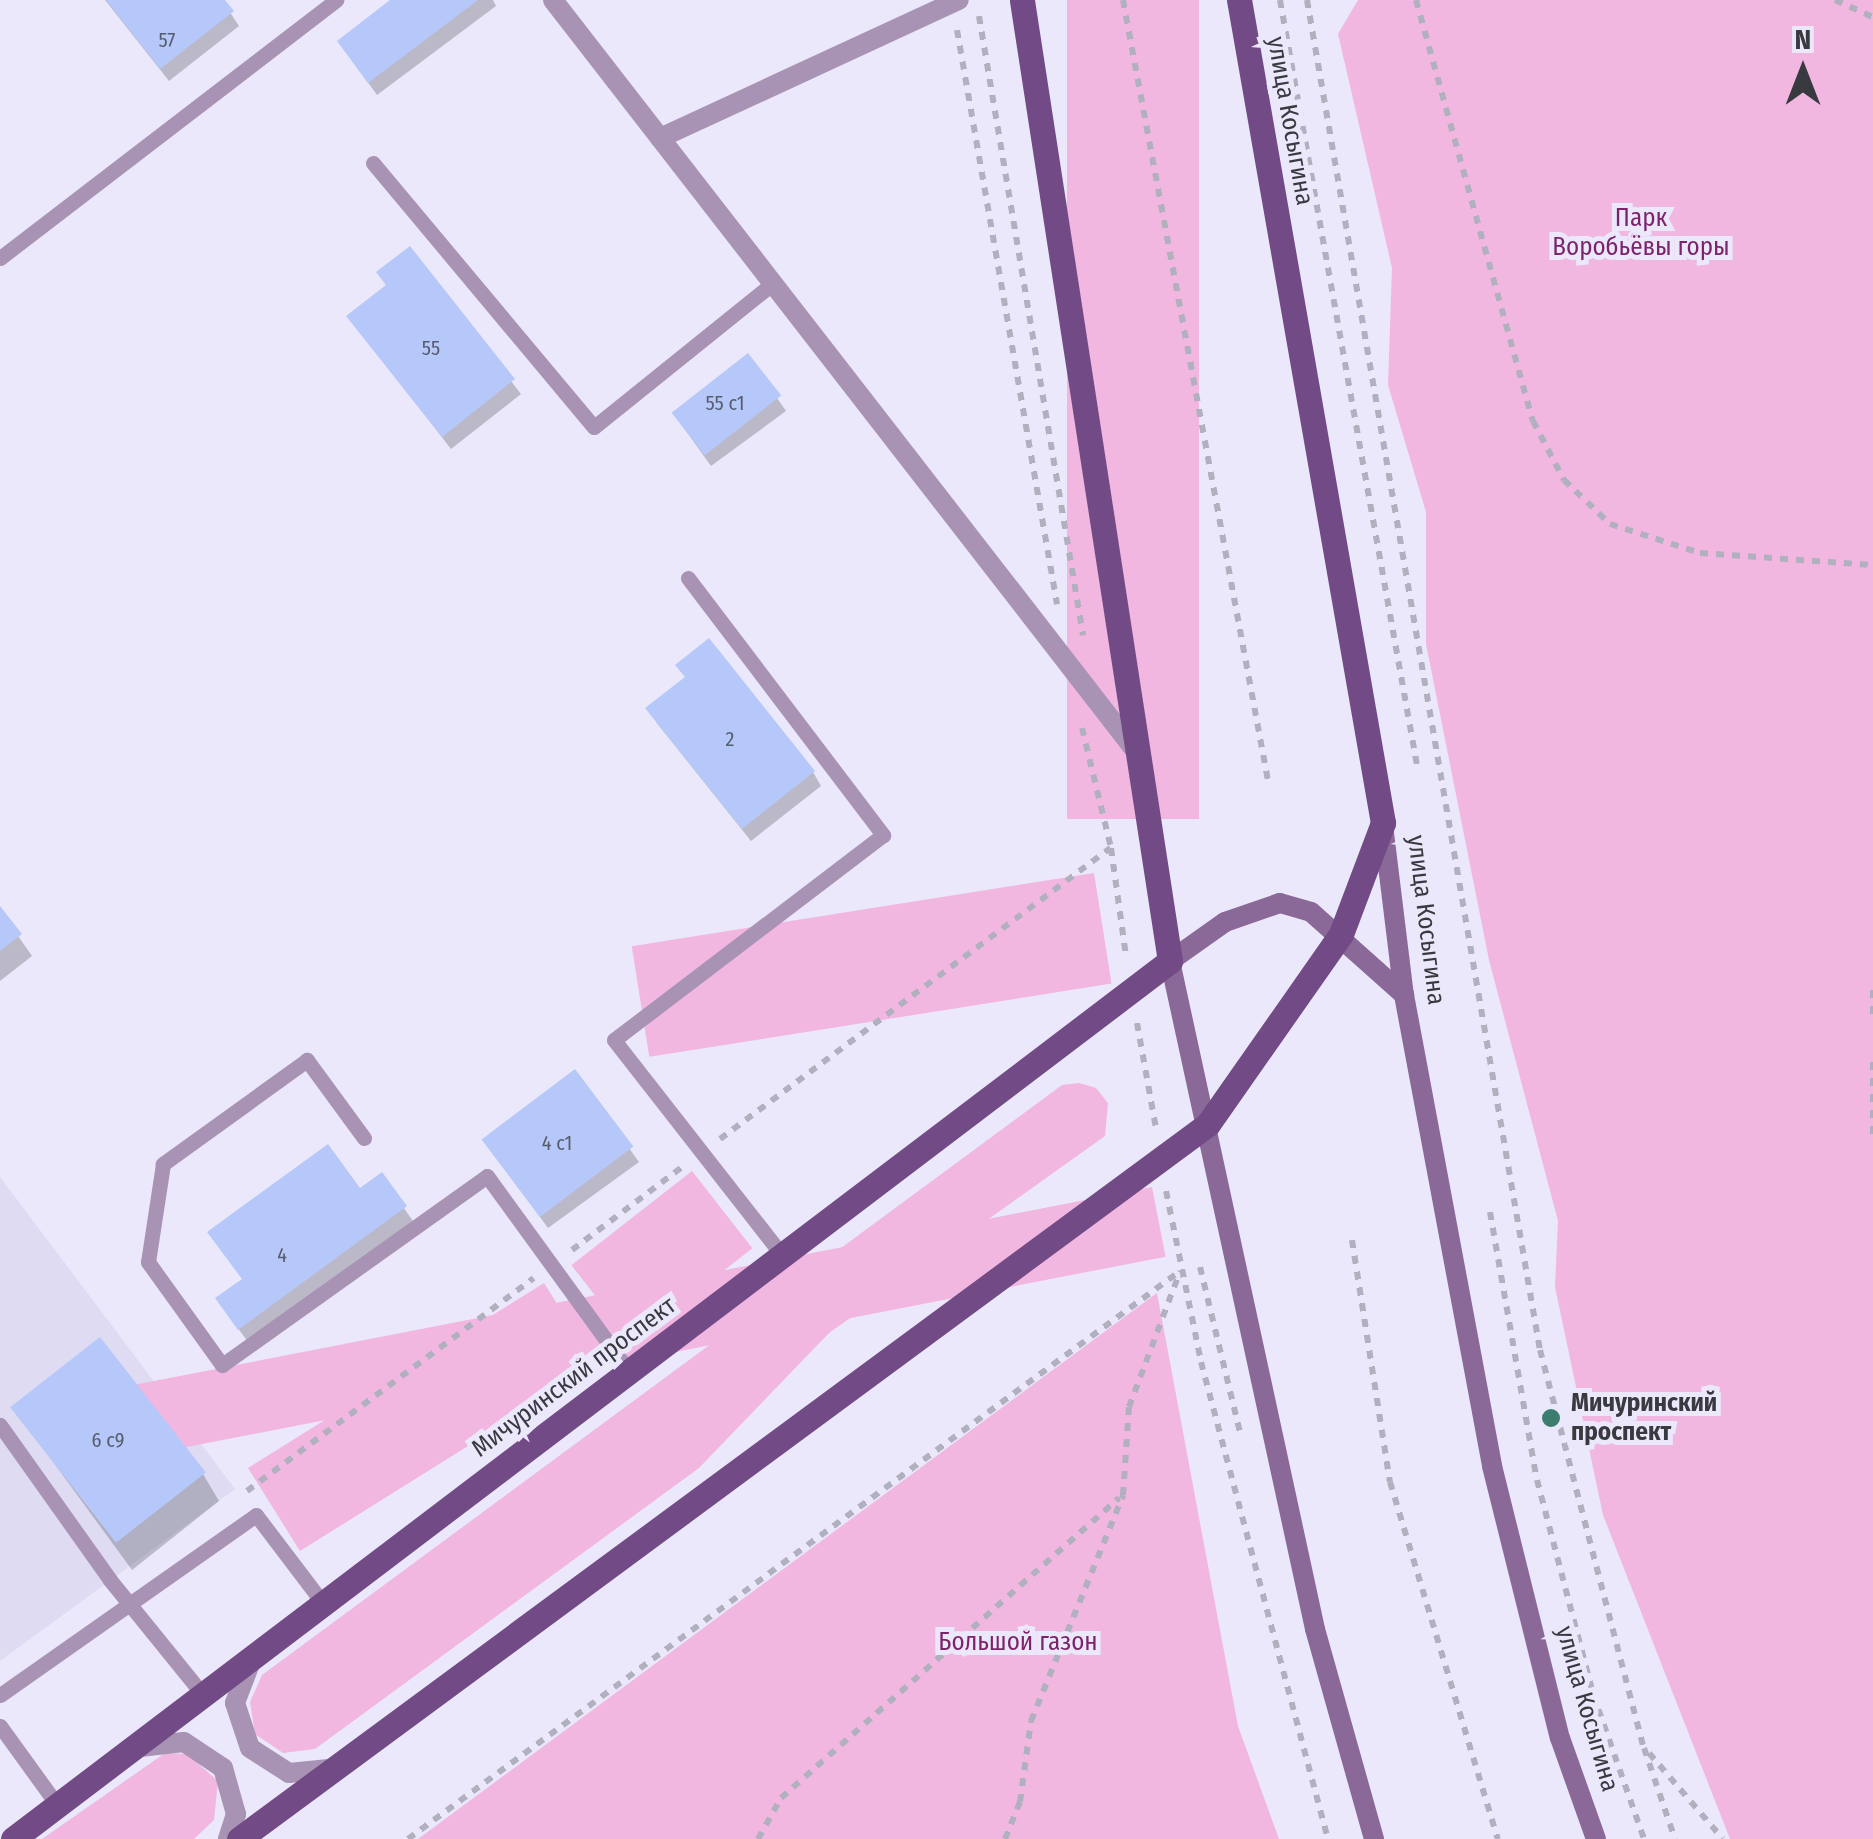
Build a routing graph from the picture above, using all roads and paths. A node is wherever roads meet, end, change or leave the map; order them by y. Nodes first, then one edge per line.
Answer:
1 (336, 0) edge
2 (553, 0) edge
3 (976, 0) edge
4 (1022, 0) edge
5 (1122, 0) edge
6 (1239, 0) edge
7 (1280, 0) edge
8 (1307, 0) edge
9 (1416, 0) edge
10 (1835, 0) edge
11 (956, 2) edge
12 (1873, 17) edge
13 (660, 138) junction
14 (373, 163) dead end
15 (0, 258) edge
16 (773, 284) junction
17 (1873, 565) edge
18 (688, 578) dead end
19 (1058, 608) dead end
20 (1084, 642) dead end
21 (1080, 720) dead end
22 (1135, 750) junction
23 (1417, 765) dead end
24 (1269, 786) dead end
25 (1383, 823) junction
26 (1341, 934) junction
27 (1170, 960) junction
28 (1131, 990) junction
29 (1873, 990) edge
30 (1404, 995) junction
31 (1873, 1015) edge
32 (1873, 1062) edge
33 (1208, 1124) junction
34 (1873, 1136) edge
35 (364, 1138) dead end
36 (1161, 1159) junction
37 (1490, 1212) dead end
38 (1352, 1240) dead end
39 (782, 1256) junction
40 (1180, 1271) junction
41 (630, 1373) junction
42 (2, 1430) edge
43 (1123, 1495) junction
44 (131, 1605) junction
45 (325, 1606) junction
46 (252, 1660) junction
47 (0, 1695) edge
48 (204, 1696) junction
49 (0, 1726) edge
50 (136, 1748) junction
51 (1644, 1748) junction
52 (336, 1767) junction
53 (58, 1806) junction
54 (13, 1839) edge
55 (228, 1839) edge
56 (239, 1839) edge
57 (408, 1839) edge
58 (758, 1839) edge
59 (1005, 1839) edge
60 (1328, 1839) edge
61 (1374, 1839) edge
62 (1498, 1839) edge
63 (1596, 1839) edge
64 (1644, 1839) edge
65 (1676, 1839) edge
66 (1723, 1839) edge

1 - 15 lane
2 - 13 street
3 - 20 path
4 - 22 main road
5 - 24 path
6 - 25 main road, улица Косыгина
7 - 23 path
8 - 51 path
9 - 17 path
10 - 12 path
11 - 13 street
11 - 19 path
13 - 16 street
14 - 16 lane
16 - 22 street
18 - 39 lane
21 - 28 path
22 - 27 main road
25 - 26 main road
25 - 30 main road, улица Косыгина
26 - 27 main road
26 - 30 main road
26 - 33 main road
27 - 28 main road, Мичуринский проспект
27 - 33 main road
28 - 36 path
28 - 39 main road, Мичуринский проспект
29 - 31 path
30 - 63 main road, улица Косыгина
32 - 34 path
33 - 36 main road
33 - 61 main road
35 - 41 lane
36 - 40 path
36 - 52 main road
37 - 64 path
38 - 62 path
39 - 41 main road, Мичуринский проспект
40 - 43 path
40 - 57 path
40 - 60 path
41 - 45 main road, Мичуринский проспект
42 - 44 lane
43 - 58 path
43 - 59 path
44 - 45 lane
44 - 47 lane
44 - 48 lane
45 - 46 main road, Мичуринский проспект
46 - 48 main road, Мичуринский проспект
46 - 52 street
48 - 50 main road, Мичуринский проспект
49 - 53 lane
50 - 53 main road, Мичуринский проспект
50 - 55 street
51 - 65 path
51 - 66 path
52 - 56 main road
53 - 54 main road, Мичуринский проспект

